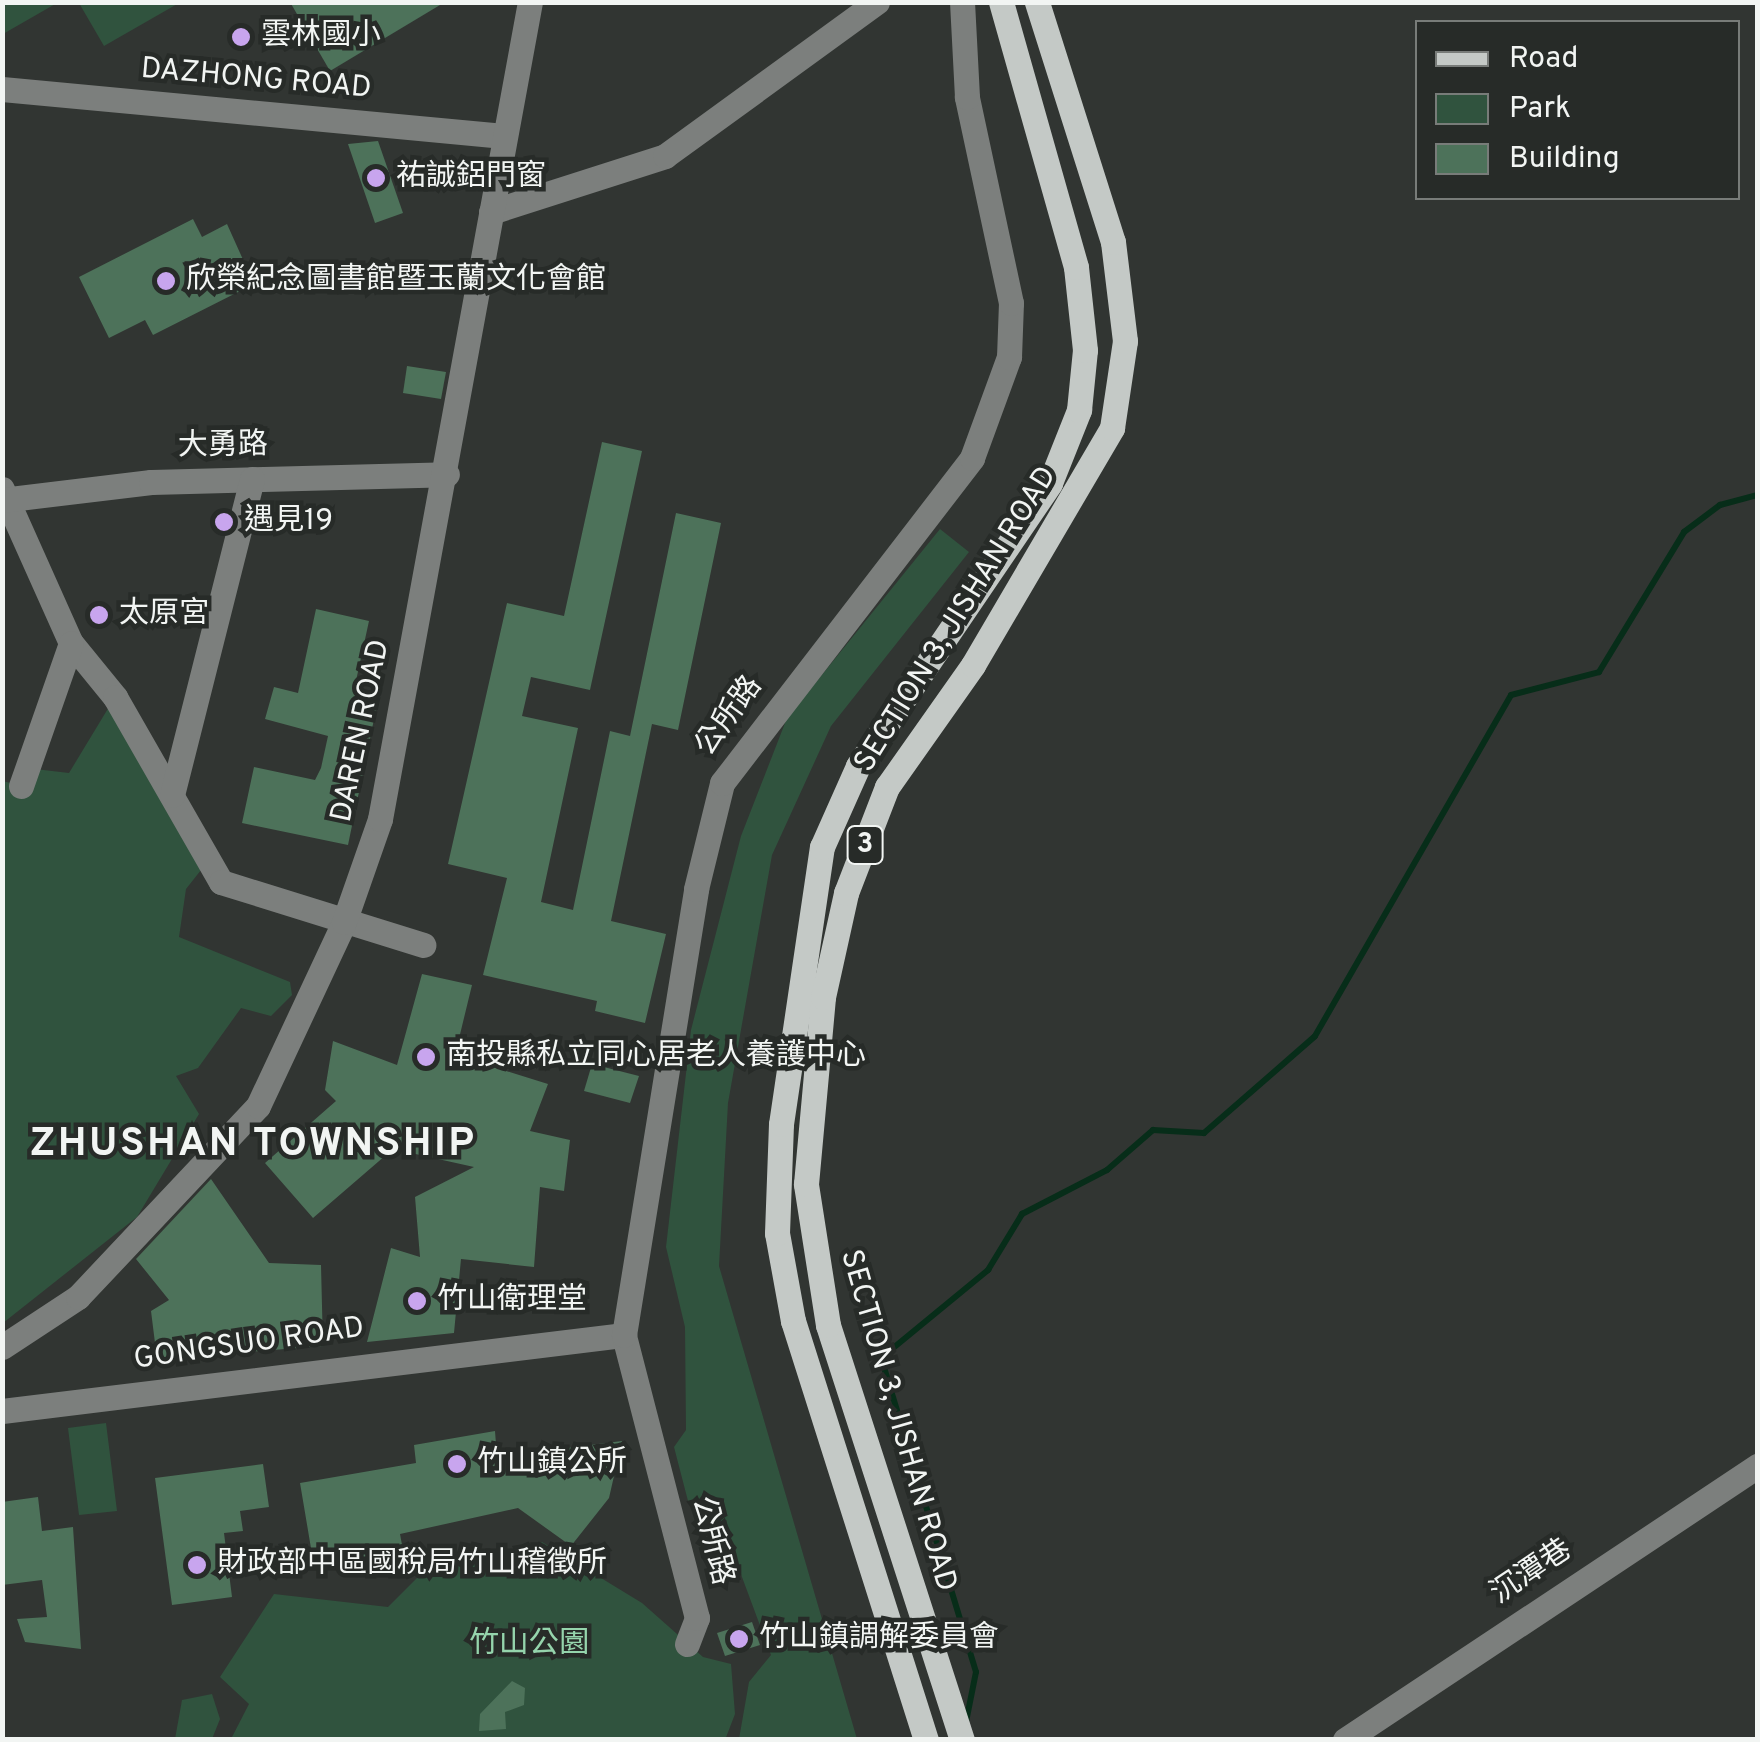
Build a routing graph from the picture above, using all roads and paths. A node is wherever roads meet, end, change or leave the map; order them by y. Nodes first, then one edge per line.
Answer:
1 (530, 2) edge
2 (877, 2) edge
3 (962, 2) edge
4 (1001, 2) edge
5 (1037, 2) edge
6 (2, 89) edge
7 (504, 136) junction
8 (490, 212) junction
9 (446, 474) junction
10 (252, 479) junction
11 (4, 496) edge
12 (71, 643) junction
13 (21, 786) dead end
14 (172, 795) junction
15 (344, 922) junction
16 (423, 945) dead end
17 (624, 1335) junction
18 (2, 1347) edge
19 (2, 1411) edge
20 (1758, 1466) edge
21 (687, 1644) dead end
22 (926, 1740) edge
23 (962, 1740) edge
24 (1345, 1740) edge

1 - 7 street, DAREN ROAD
2 - 8 street
3 - 17 street, 公所路
4 - 22 main road, SECTION 3, JISHAN ROAD / 3
5 - 23 main road, SECTION 3, JISHAN ROAD / 3
6 - 7 street, DAZHONG ROAD
7 - 8 street, DAREN ROAD
8 - 9 street, DAREN ROAD
9 - 10 street, 大勇路
9 - 15 street, DAREN ROAD
10 - 11 street, 大勇路
10 - 14 street
11 - 12 street
12 - 13 street
12 - 14 street
14 - 15 street
15 - 16 street
15 - 18 street, DAREN ROAD
17 - 19 street, GONGSUO ROAD
17 - 21 street, 公所路
20 - 24 street, 沉潭巷

